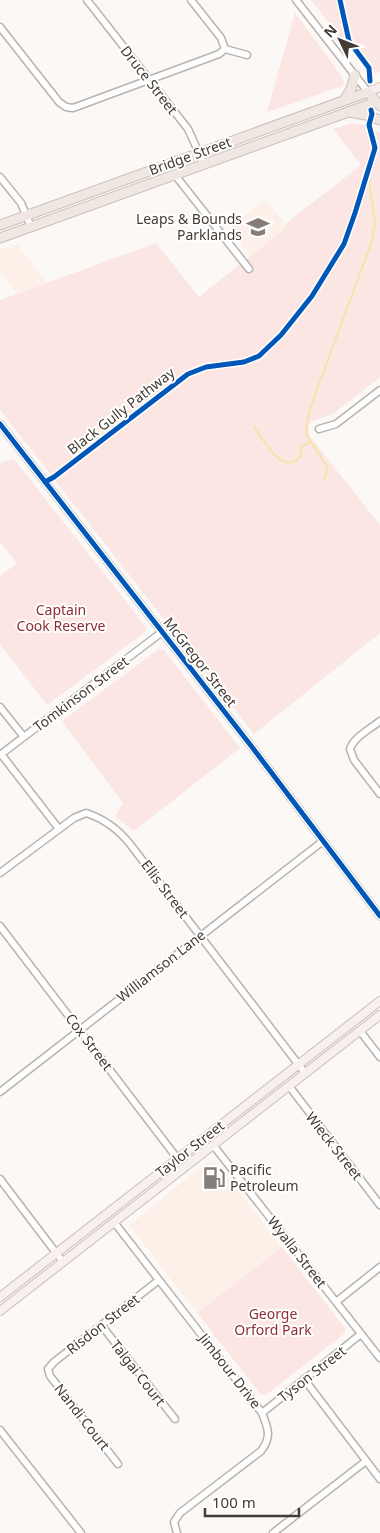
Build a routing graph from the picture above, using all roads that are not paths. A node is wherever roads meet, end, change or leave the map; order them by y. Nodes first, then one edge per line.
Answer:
1 (87, 0) edge
2 (192, 0) edge
3 (296, 0) edge
4 (0, 27) edge
5 (225, 49) junction
6 (247, 55) dead end
7 (355, 75) junction
8 (149, 80) junction
9 (380, 87) edge
10 (368, 92) junction
11 (345, 100) junction
12 (379, 103) edge
13 (348, 112) junction
14 (380, 120) edge
15 (199, 152) junction
16 (204, 164) junction
17 (175, 175) junction
18 (0, 176) edge
19 (27, 216) junction
20 (0, 226) edge
21 (31, 227) junction
22 (0, 238) edge
23 (249, 270) dead end
24 (380, 390) edge
25 (0, 424) edge
26 (319, 429) dead end
27 (162, 632) junction
28 (0, 707) edge
29 (380, 721) edge
30 (24, 737) junction
31 (1, 754) edge
32 (380, 794) edge
33 (59, 829) junction
34 (323, 841) junction
35 (0, 873) edge
36 (380, 916) edge
37 (0, 926) edge
38 (201, 936) junction
39 (380, 1001) edge
40 (380, 1015) edge
41 (79, 1029) junction
42 (360, 1031) junction
43 (380, 1057) edge
44 (299, 1065) junction
45 (305, 1073) junction
46 (288, 1086) junction
47 (0, 1092) edge
48 (213, 1145) junction
49 (177, 1158) junction
50 (0, 1179) edge
51 (380, 1205) edge
52 (114, 1222) junction
53 (57, 1253) junction
54 (64, 1262) junction
55 (380, 1267) edge
56 (159, 1280) junction
57 (0, 1297) edge
58 (336, 1302) junction
59 (0, 1311) edge
60 (102, 1326) junction
61 (361, 1334) junction
62 (380, 1358) edge
63 (48, 1369) joint
64 (304, 1379) junction
65 (262, 1413) junction
66 (175, 1419) dead end
67 (0, 1430) edge
68 (366, 1461) junction
69 (118, 1464) dead end
70 (380, 1480) edge
71 (81, 1533) edge
72 (177, 1533) edge
73 (273, 1533) edge

1 - 8 street, Druce Street
2 - 5 street
3 - 7 street
4 - 8 street
5 - 6 street
5 - 8 street
7 - 10 street
7 - 11 highway
8 - 15 street, Druce Street
9 - 10 main road, Bridge Street
10 - 11 highway, Bridge Street
10 - 12 highway
11 - 15 highway, Bridge Street
12 - 13 highway, Bridge Street
13 - 14 highway
13 - 16 highway, Bridge Street
15 - 16 street, Druce Street
15 - 19 highway, Bridge Street
16 - 17 highway, Bridge Street
17 - 21 highway, Bridge Street
17 - 23 street
18 - 19 street
19 - 20 highway, Bridge Street
19 - 21 street
21 - 22 highway, Bridge Street
24 - 26 street
25 - 27 street, McGregor Street
27 - 30 street, Tomkinson Street
27 - 34 street, McGregor Street
28 - 30 street
29 - 32 street
30 - 31 street, Tomkinson Street
31 - 33 street
33 - 35 street
33 - 38 street, Ellis Street
34 - 36 street, McGregor Street
34 - 38 street, Williamson Lane
37 - 41 street, Cox Street
38 - 41 street, Williamson Lane
38 - 44 street, Ellis Street
39 - 44 main road, Taylor Street
40 - 42 main road, Taylor Street
41 - 47 street, Williamson Lane
41 - 49 street, Cox Street
42 - 43 street
42 - 45 main road, Taylor Street
44 - 45 street, Ellis Street
44 - 49 main road, Taylor Street
45 - 46 main road, Taylor Street
46 - 48 main road, Taylor Street
46 - 51 street, Wieck Street
48 - 49 main road
48 - 52 main road, Taylor Street
48 - 58 street, Wyalla Street
49 - 53 main road, Taylor Street
50 - 53 street
52 - 54 main road, Taylor Street
52 - 56 street, Jimbour Drive
53 - 54 street
53 - 57 main road, Taylor Street
54 - 59 main road, Taylor Street
55 - 58 street
56 - 60 street, Risdon Street
56 - 65 street, Jimbour Drive
58 - 61 street, Wyalla Street
60 - 63 street, Risdon Street
60 - 66 street, Talgai Court
61 - 62 street, Wyalla Street
61 - 64 street, Tyson Street
63 - 69 street, Nandi Court
64 - 65 street, Tyson Street
64 - 68 street
65 - 72 street, Jimbour Drive
67 - 71 street
68 - 70 street
68 - 73 street

